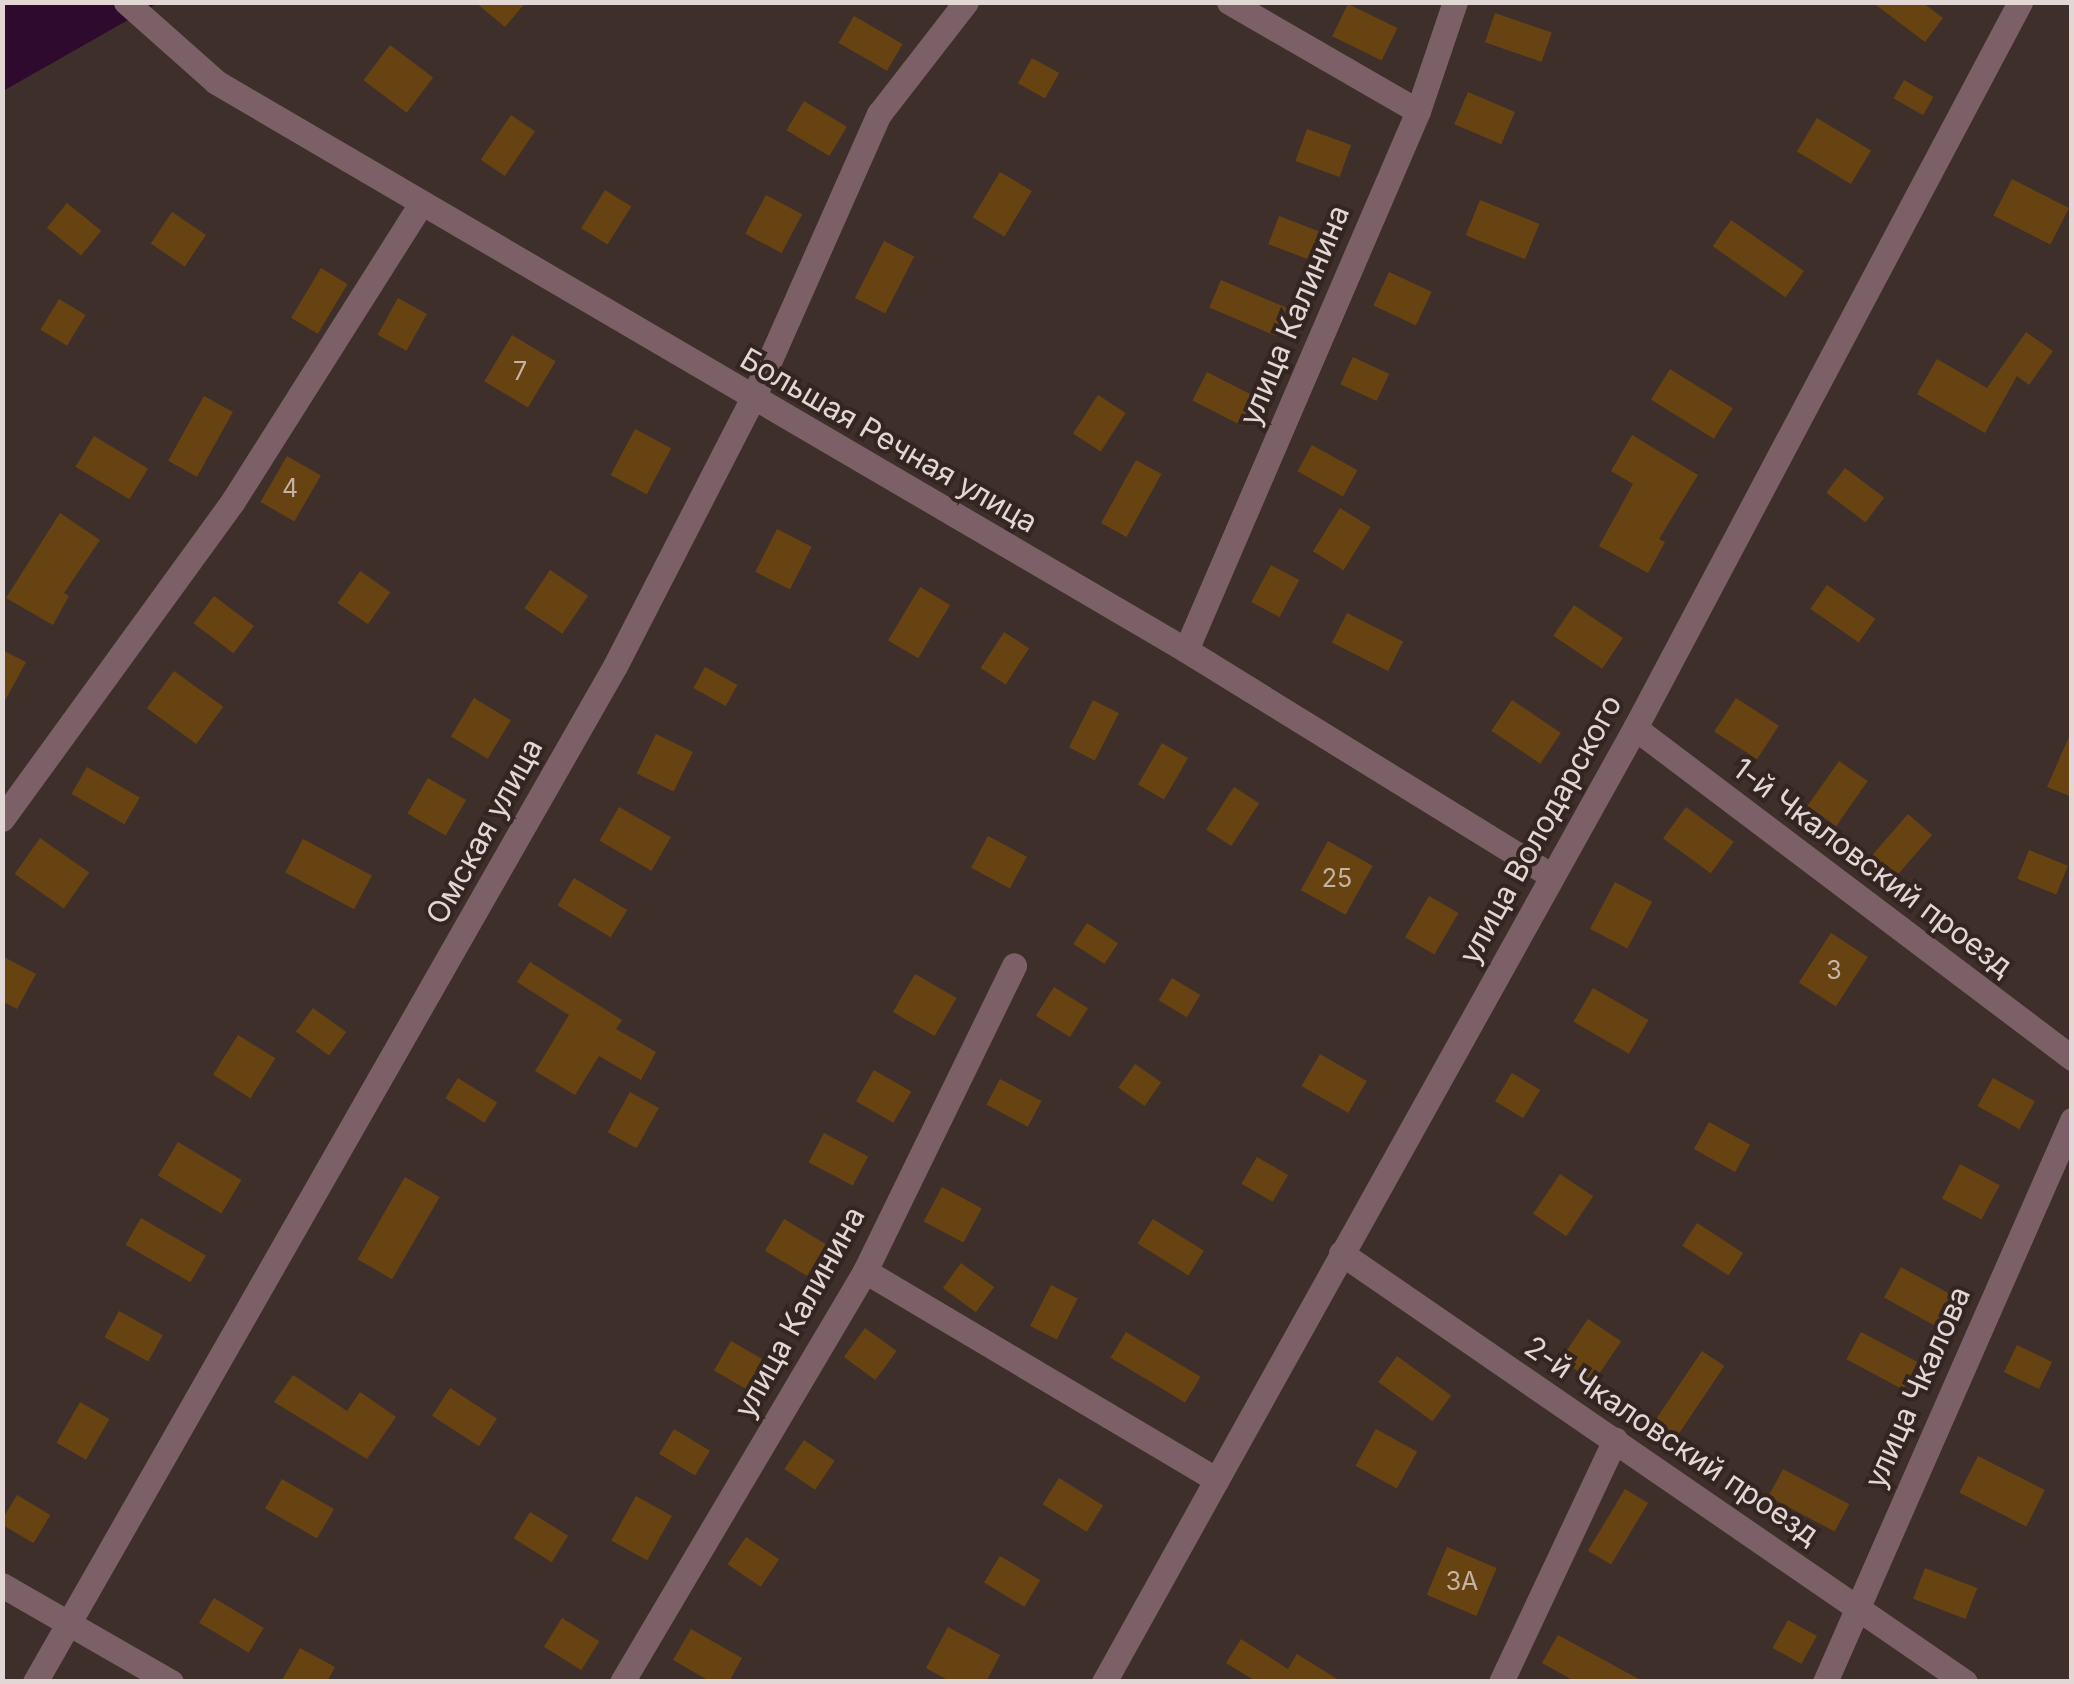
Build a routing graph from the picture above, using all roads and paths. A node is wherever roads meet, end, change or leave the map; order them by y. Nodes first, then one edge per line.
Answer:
1 (126, 2) edge
2 (966, 2) edge
3 (1228, 2) edge
4 (1455, 2) edge
5 (2020, 2) edge
6 (1418, 110) junction
7 (421, 204) junction
8 (753, 398) junction
9 (1186, 650) junction
10 (1635, 728) junction
11 (2, 820) edge
12 (1550, 874) junction
13 (1014, 965) dead end
14 (2072, 1058) edge
15 (2072, 1120) edge
16 (1341, 1253) junction
17 (864, 1270) junction
18 (1615, 1440) junction
19 (1217, 1480) junction
20 (2, 1584) edge
21 (1856, 1604) junction
22 (69, 1621) junction
23 (35, 1682) edge
24 (171, 1682) edge
25 (622, 1682) edge
26 (1104, 1682) edge
27 (1502, 1682) edge
28 (1825, 1682) edge
29 (1965, 1682) edge

1 - 7 street, Большая Речная улица
2 - 8 street, Омская улица
3 - 6 street
4 - 6 street, улица Калинина
5 - 10 street, улица Володарского
6 - 9 street, улица Калинина
7 - 8 street, Большая Речная улица
7 - 11 street
8 - 9 street, Большая Речная улица
8 - 22 street, Омская улица
9 - 12 street, Большая Речная улица
10 - 12 street, улица Володарского
10 - 14 street, 1-й Чкаловский проезд
12 - 16 street, улица Володарского
13 - 17 street, улица Калинина
15 - 21 street, улица Чкалова
16 - 18 street, 2-й Чкаловский проезд
16 - 19 street, улица Володарского
17 - 19 street
17 - 25 street, улица Калинина
18 - 21 street, 2-й Чкаловский проезд
18 - 27 street
19 - 26 street, улица Володарского
20 - 22 street
21 - 28 street, улица Чкалова
21 - 29 street, 2-й Чкаловский проезд
22 - 23 street, Омская улица
22 - 24 street

